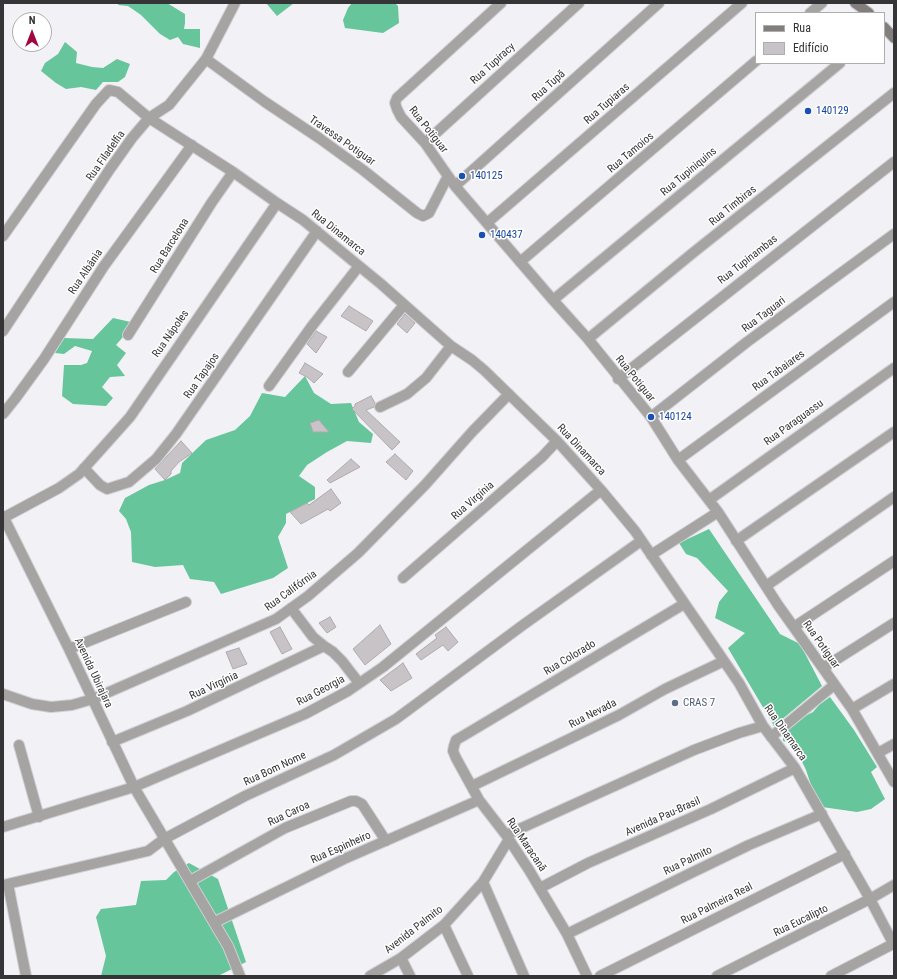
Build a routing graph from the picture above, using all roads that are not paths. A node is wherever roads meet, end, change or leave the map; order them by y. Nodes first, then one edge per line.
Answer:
1 (236, 3) edge
2 (501, 3) edge
3 (579, 3) edge
4 (659, 3) edge
5 (742, 3) edge
6 (822, 3) edge
7 (855, 3) edge
8 (811, 12) edge
9 (868, 12) edge
10 (885, 28) edge
11 (894, 38) edge
12 (206, 59) junction
13 (755, 62) edge
14 (839, 64) edge
15 (894, 94) edge
16 (149, 118) junction
17 (425, 143) junction
18 (192, 145) junction
19 (894, 162) edge
20 (233, 172) junction
21 (448, 176) junction
22 (455, 186) junction
23 (277, 203) junction
24 (487, 223) junction
25 (317, 231) junction
26 (894, 234) edge
27 (3, 236) edge
28 (520, 262) junction
29 (359, 266) junction
30 (553, 300) junction
31 (894, 302) edge
32 (404, 305) junction
33 (3, 331) edge
34 (128, 335) dead end
35 (588, 339) junction
36 (451, 346) junction
37 (894, 368) edge
38 (348, 372) dead end
39 (618, 378) junction
40 (269, 386) dead end
41 (509, 394) junction
42 (380, 407) dead end
43 (3, 414) edge
44 (650, 417) junction
45 (894, 432) edge
46 (557, 441) junction
47 (678, 460) junction
48 (81, 471) junction
49 (601, 490) junction
50 (894, 497) edge
51 (709, 500) junction
52 (718, 512) junction
53 (3, 518) edge
54 (641, 541) junction
55 (736, 541) junction
56 (650, 555) junction
57 (894, 561) edge
58 (403, 578) dead end
59 (766, 586) junction
60 (186, 602) dead end
61 (684, 604) junction
62 (291, 608) junction
63 (894, 623) edge
64 (794, 627) junction
65 (324, 646) junction
66 (69, 649) junction
67 (724, 661) junction
68 (823, 668) junction
69 (360, 683) junction
70 (894, 684) edge
71 (834, 685) junction
72 (3, 694) edge
73 (93, 699) junction
74 (852, 709) junction
75 (763, 726) junction
76 (468, 733) joint
77 (771, 737) junction
78 (112, 742) junction
79 (894, 744) edge
80 (19, 745) dead end
81 (878, 753) junction
82 (795, 768) junction
83 (894, 782) edge
84 (472, 786) junction
85 (134, 787) junction
86 (480, 800) junction
87 (822, 814) junction
88 (39, 817) junction
89 (3, 827) edge
90 (508, 837) junction
91 (164, 838) junction
92 (386, 841) junction
93 (845, 854) junction
94 (190, 881) junction
95 (483, 882) junction
96 (6, 885) edge
97 (894, 885) edge
98 (540, 888) junction
99 (870, 900) junction
100 (214, 922) junction
101 (444, 925) junction
102 (567, 934) junction
103 (894, 944) edge
104 (401, 958) junction
105 (26, 976) edge
106 (240, 976) edge
107 (370, 976) edge
108 (410, 976) edge
109 (468, 976) edge
110 (524, 976) edge
111 (587, 976) edge
112 (600, 976) edge
113 (717, 976) edge
114 (831, 976) edge

1 - 12 street, Rua Filadelfia
2 - 17 street, Rua Potiguar
3 - 17 street, Rua Tupiracy
4 - 22 street, Rua Tupã
5 - 24 street, Rua Tupiaras
6 - 8 street
7 - 9 street
10 - 11 street
12 - 16 street, Rua Filadelfia
12 - 21 street, Travessa Potiguar
13 - 28 street, Rua Tamoios
14 - 30 street, Rua Tupiniquins
15 - 35 street, Rua Timbiras
16 - 18 street, Rua Dinamarca
16 - 27 street, Rua Dinamarca
16 - 33 street, Rua Filadelfia
17 - 21 street, Rua Potiguar
18 - 20 street, Rua Dinamarca
18 - 43 street, Rua Albânia
19 - 39 street, Rua Tupinambas
20 - 23 street, Rua Dinamarca
20 - 34 street, Rua Barcelona
21 - 22 street, Rua Potiguar
22 - 24 street, Rua Potiguar
23 - 25 street, Rua Dinamarca
23 - 48 street, Rua Nápoles
24 - 28 street, Rua Potiguar
25 - 29 street, Rua Dinamarca
25 - 48 street, Rua Tapajos
26 - 44 street, Rua Taguari
28 - 30 street, Rua Potiguar
29 - 32 street, Rua Dinamarca
29 - 40 street
30 - 35 street, Rua Potiguar
31 - 47 street, Rua Tabaiares
32 - 36 street, Rua Dinamarca
32 - 38 street
35 - 39 street, Rua Potiguar
36 - 41 street, Rua Dinamarca
36 - 42 street
37 - 51 street, Rua Paraguassu
39 - 44 street, Rua Potiguar
41 - 46 street, Rua Dinamarca
41 - 62 street, Rua Califórnia
44 - 47 street, Rua Potiguar
45 - 55 street
46 - 49 street, Rua Dinamarca
46 - 58 street, Rua Virgínia
47 - 51 street, Rua Potiguar
48 - 53 street, Rua Nápoles
49 - 54 street, Rua Dinamarca
49 - 69 street, Rua Georgia
50 - 59 street
51 - 52 street, Rua Potiguar
52 - 55 street, Rua Potiguar
52 - 56 street
53 - 66 street, Avenida Ubirajara
54 - 56 street, Rua Dinamarca
54 - 91 street, Rua Bom Nome
55 - 59 street, Rua Potiguar
56 - 61 street, Rua Dinamarca
57 - 64 street
59 - 64 street, Rua Potiguar
60 - 66 street
61 - 67 street, Rua Dinamarca
61 - 76 street, Rua Colorado
62 - 65 street
62 - 73 street, Rua Califórnia
63 - 68 street
64 - 68 street, Rua Potiguar
65 - 69 street
65 - 78 street, Rua Virgínia
66 - 73 street, Avenida Ubirajara
67 - 75 street, Rua Dinamarca
67 - 84 street, Rua Nevada
68 - 71 street, Rua Potiguar
69 - 85 street, Rua Georgia
70 - 74 street
71 - 74 street, Rua Potiguar
71 - 77 street
72 - 73 street, Rua Califórnia
73 - 78 street, Avenida Ubirajara
74 - 81 street, Rua Potiguar
75 - 77 street, Rua Dinamarca
75 - 90 street
76 - 84 street, Rua Maracanã
77 - 82 street, Rua Dinamarca
78 - 85 street, Avenida Ubirajara
79 - 81 street
80 - 88 street
81 - 83 street, Rua Potiguar
82 - 87 street, Rua Dinamarca
82 - 98 street, Avenida Pau-Brasil
84 - 86 street, Rua Maracanã
85 - 88 street, Rua Georgia
85 - 91 street, Avenida Ubirajara
86 - 90 street, Rua Maracanã
86 - 92 street, Rua Espinheiro
87 - 93 street, Rua Dinamarca
87 - 102 street, Rua Palmito
88 - 89 street, Rua Georgia
90 - 95 street, Avenida Palmito
90 - 98 street, Rua Maracanã
91 - 94 street, Avenida Ubirajara
91 - 96 street, Rua Bom Nome
92 - 94 street, Rua Caroa
92 - 100 street, Rua Espinheiro
93 - 99 street, Rua Dinamarca
93 - 112 street, Rua Palmeira Real
94 - 100 street, Avenida Ubirajara
95 - 101 street, Avenida Palmito
95 - 110 street
96 - 105 street
97 - 99 street, Rua Eucalipto
98 - 102 street, Rua Maracanã
99 - 103 street, Rua Dinamarca
99 - 113 street, Rua Eucalipto
100 - 106 street, Avenida Ubirajara
101 - 104 street, Avenida Palmito
101 - 109 street
102 - 111 street, Rua Maracanã
103 - 114 street
104 - 107 street, Avenida Palmito
104 - 108 street

